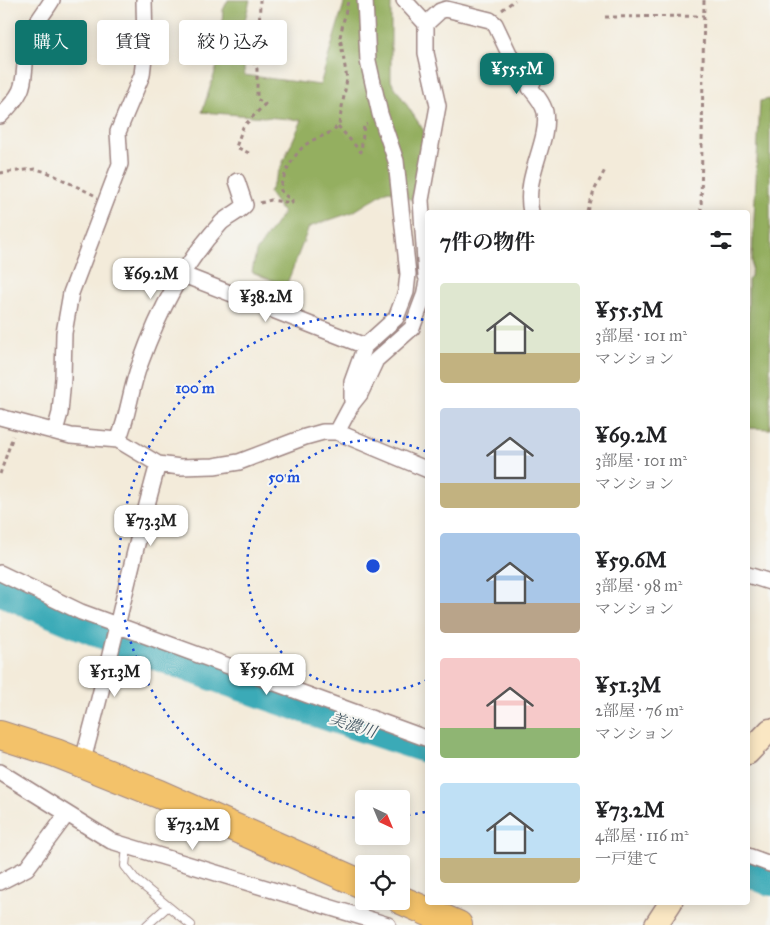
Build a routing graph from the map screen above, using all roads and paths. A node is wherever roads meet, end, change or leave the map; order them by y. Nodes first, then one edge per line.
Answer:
1 (52, 0) edge
2 (260, 0) edge
3 (348, 0) edge
4 (365, 0) edge
5 (404, 0) edge
6 (704, 0) edge
7 (142, 1) edge
8 (704, 16) junction
9 (605, 17) dead end
10 (426, 24) junction
11 (0, 116) edge
12 (382, 121) junction
13 (338, 126) junction
14 (249, 153) dead end
15 (605, 170) dead end
16 (0, 172) edge
17 (237, 181) dead end
18 (104, 204) junction
19 (245, 205) junction
20 (531, 210) edge
21 (589, 210) edge
22 (701, 210) edge
23 (425, 251) edge
24 (180, 274) junction
25 (425, 289) edge
26 (365, 346) junction
27 (352, 404) junction
28 (0, 417) edge
29 (17, 421) junction
30 (55, 431) junction
31 (337, 432) junction
32 (118, 440) junction
33 (158, 464) junction
34 (425, 469) edge
35 (0, 474) edge
36 (0, 573) edge
37 (750, 576) edge
38 (770, 582) edge
39 (118, 624) junction
40 (770, 730) edge
41 (0, 734) edge
42 (425, 738) edge
43 (750, 751) edge
44 (82, 763) junction
45 (0, 772) edge
46 (67, 814) junction
47 (127, 846) junction
48 (750, 857) edge
49 (770, 864) edge
50 (355, 881) edge
51 (0, 882) edge
52 (410, 904) edge
53 (669, 905) edge
54 (167, 906) junction
55 (148, 925) edge
56 (190, 925) edge
57 (388, 925) edge
58 (458, 925) edge
59 (656, 925) edge

1 - 11 street
2 - 14 path
3 - 13 path
4 - 12 street
5 - 10 street
6 - 8 path
7 - 18 street
8 - 9 path
8 - 22 path
10 - 20 street
10 - 23 street
12 - 13 path
12 - 26 street
13 - 19 path
15 - 21 path
16 - 18 path
17 - 19 street
18 - 30 street
19 - 24 street
24 - 26 street
24 - 32 street
25 - 27 street
26 - 27 street
27 - 31 street
28 - 29 street
29 - 30 street
29 - 35 path
30 - 32 street
31 - 33 street
31 - 34 street
32 - 33 street
33 - 39 street
36 - 39 street
37 - 38 street
39 - 42 street
39 - 44 street
40 - 43 street
41 - 44 highway
44 - 50 highway
45 - 46 street
46 - 47 street
46 - 51 street
47 - 54 lane
47 - 57 street
48 - 49 street
52 - 58 highway
53 - 59 street
54 - 55 lane
54 - 56 lane

